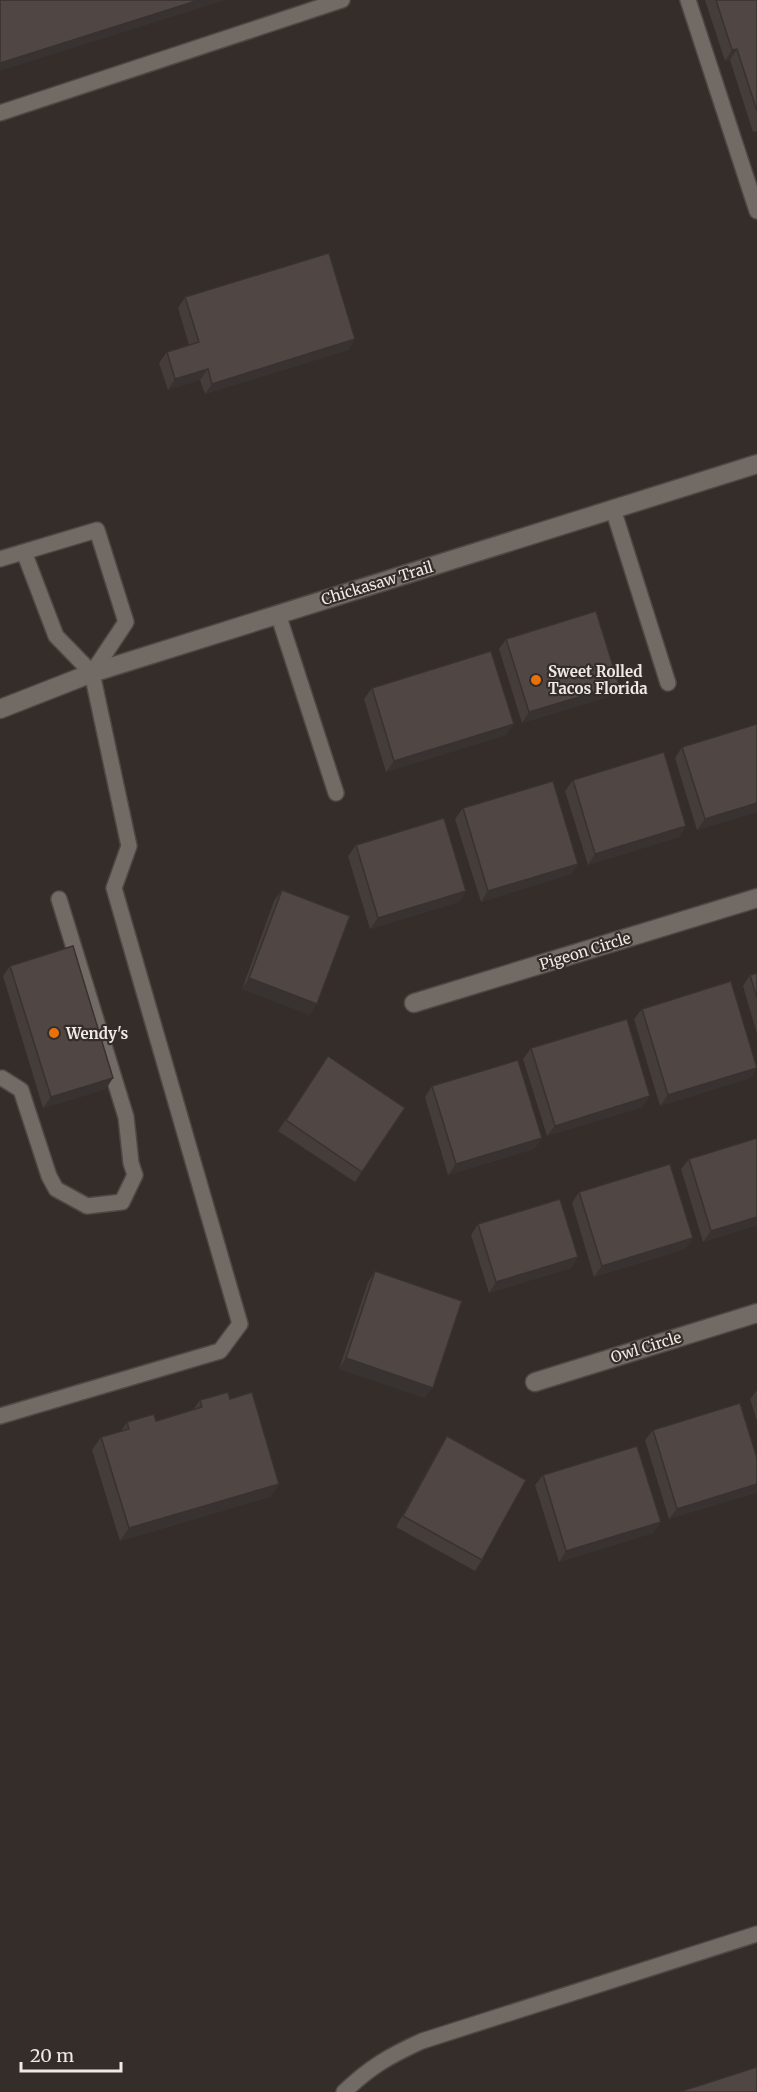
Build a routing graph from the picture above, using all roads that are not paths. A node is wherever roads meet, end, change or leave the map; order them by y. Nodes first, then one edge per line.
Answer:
1 (342, 0) edge
2 (688, 0) edge
3 (0, 113) edge
4 (757, 211) edge
5 (757, 464) edge
6 (613, 509) junction
7 (24, 552) junction
8 (0, 559) edge
9 (278, 614) junction
10 (92, 673) junction
11 (668, 683) dead end
12 (0, 709) edge
13 (336, 793) dead end
14 (757, 898) edge
15 (59, 899) dead end
16 (414, 1003) dead end
17 (2, 1078) dead end
18 (757, 1313) edge
19 (535, 1382) dead end
20 (0, 1416) edge
21 (757, 1934) edge
22 (344, 2092) edge

1 - 3 lane
2 - 4 lane
5 - 6 street, Chickasaw Trail
6 - 9 street, Chickasaw Trail
6 - 11 lane
7 - 8 lane
7 - 10 lane
7 - 10 lane
9 - 10 street, Chickasaw Trail
9 - 13 lane
10 - 12 street, Chickasaw Trail
10 - 20 lane
14 - 16 street, Pigeon Circle
15 - 17 lane
18 - 19 street, Owl Circle
21 - 22 lane

